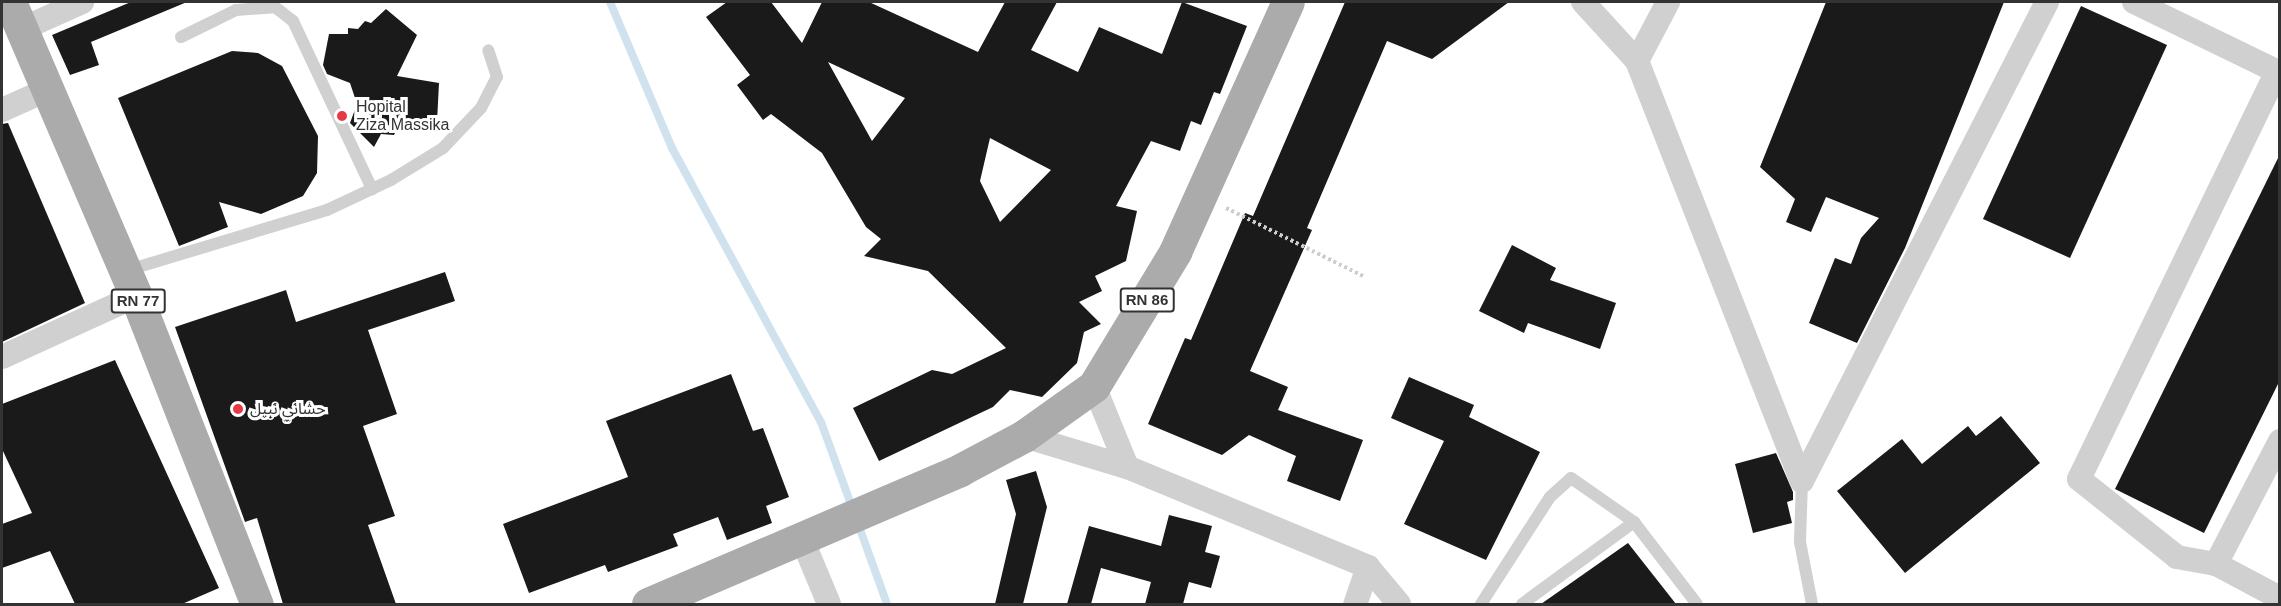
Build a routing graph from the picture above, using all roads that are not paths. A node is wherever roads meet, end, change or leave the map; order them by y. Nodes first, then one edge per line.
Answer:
1 (82, 2) edge
2 (1288, 2) edge
3 (1582, 2) edge
4 (1668, 2) edge
5 (2047, 2) edge
6 (2134, 2) edge
7 (16, 15) edge
8 (181, 37) dead end
9 (489, 50) dead end
10 (1637, 61) junction
11 (2278, 72) edge
12 (47, 90) junction
13 (2, 110) edge
14 (372, 189) junction
15 (130, 284) junction
16 (2, 357) edge
17 (1094, 386) junction
18 (1024, 436) junction
19 (2280, 441) edge
20 (1127, 467) junction
21 (1802, 481) junction
22 (1634, 522) junction
23 (802, 539) junction
24 (2216, 564) junction
25 (1368, 567) junction
26 (2280, 598) edge
27 (257, 604) edge
28 (648, 604) edge
29 (830, 604) edge
30 (1355, 604) edge
31 (1399, 604) edge
32 (1481, 604) edge
33 (1522, 604) edge
34 (1697, 604) edge
35 (1812, 604) edge

1 - 7 street
2 - 17 main road, RN 86
3 - 10 street
4 - 10 street
5 - 21 street
6 - 11 street
7 - 12 main road, RN 77
8 - 14 lane
9 - 14 lane
10 - 21 street
11 - 24 street
12 - 13 street
12 - 15 main road, RN 77
14 - 15 lane
15 - 16 street
15 - 27 main road, RN 77
17 - 18 main road, RN 86
17 - 20 street
18 - 20 street
18 - 23 main road, RN 86
19 - 24 street
20 - 25 street
21 - 35 lane
22 - 32 lane
22 - 33 lane
22 - 34 lane
23 - 28 main road, RN 86
23 - 29 street
24 - 26 street
25 - 30 street
25 - 31 street

